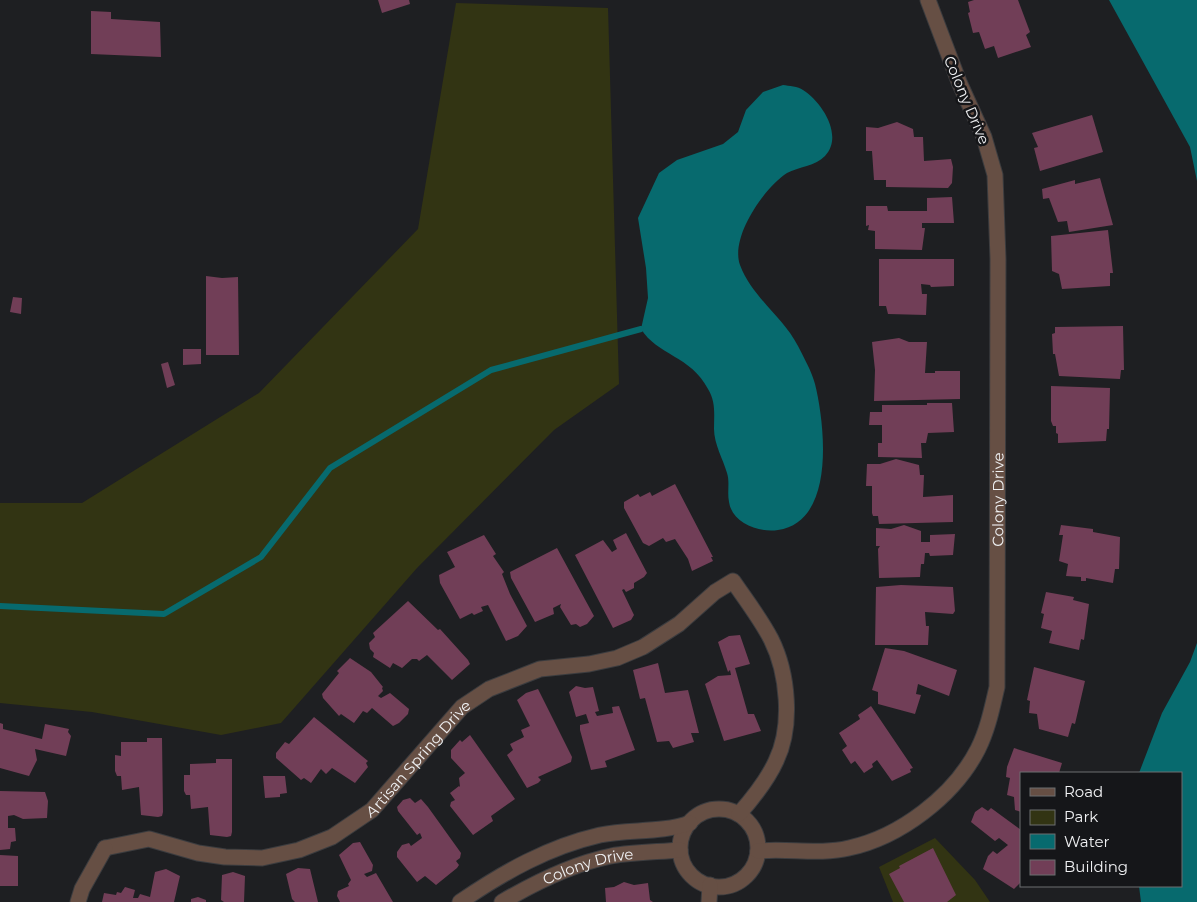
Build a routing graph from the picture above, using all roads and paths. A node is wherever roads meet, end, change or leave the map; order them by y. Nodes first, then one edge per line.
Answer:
1 (928, 0) edge
2 (739, 814) junction
3 (690, 823) junction
4 (680, 850) junction
5 (758, 851) junction
6 (710, 885) junction
7 (78, 902) edge
8 (460, 902) edge
9 (502, 902) edge
10 (709, 902) edge

1 - 5 street, Colony Drive
2 - 3 street
2 - 5 street
2 - 7 street, Artisan Spring Drive
3 - 4 street
3 - 8 street
4 - 6 street
4 - 9 street, Colony Drive
5 - 6 street
6 - 10 street

